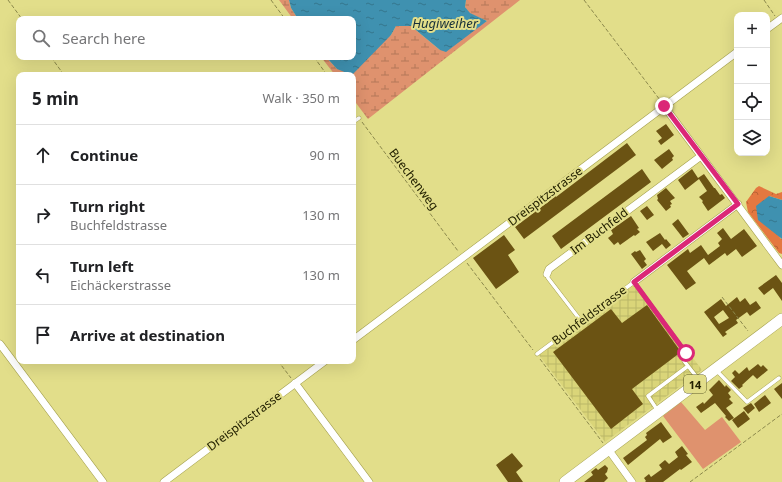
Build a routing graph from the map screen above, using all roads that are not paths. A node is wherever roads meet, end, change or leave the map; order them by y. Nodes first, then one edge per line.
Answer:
1 (780, 19) edge
2 (770, 27) edge
3 (734, 54) edge
4 (664, 106) junction
5 (701, 156) junction
6 (738, 204) junction
7 (782, 265) edge
8 (547, 274) joint
9 (634, 282) junction
10 (782, 319) edge
11 (581, 321) junction
12 (356, 338) edge
13 (0, 344) edge
14 (537, 354) dead end
15 (321, 364) edge
16 (688, 366) junction
17 (715, 369) junction
18 (779, 378) dead end
19 (699, 381) junction
20 (295, 383) junction
21 (658, 412) junction
22 (608, 449) junction
23 (103, 482) edge
24 (164, 482) edge
25 (369, 482) edge
26 (565, 482) edge
27 (632, 482) edge

1 - 2 street
3 - 4 street, Dreispitzstrasse
4 - 5 street
4 - 12 street, Dreispitzstrasse
5 - 6 street
5 - 8 street, Im Buchfeld
6 - 7 street
6 - 9 street, Buchfeldstrasse
8 - 11 lane, Im Buchfeld
9 - 11 lane, Buchfeldstrasse
9 - 16 lane
10 - 17 main road, 14
11 - 14 lane, Buchfeldstrasse
13 - 23 street
15 - 20 street, Dreispitzstrasse
16 - 19 lane
16 - 21 lane
17 - 18 lane
17 - 19 main road, 14
19 - 21 main road, 14
20 - 24 street, Dreispitzstrasse
20 - 25 street
21 - 22 main road, 14
22 - 26 main road, 14
22 - 27 street

